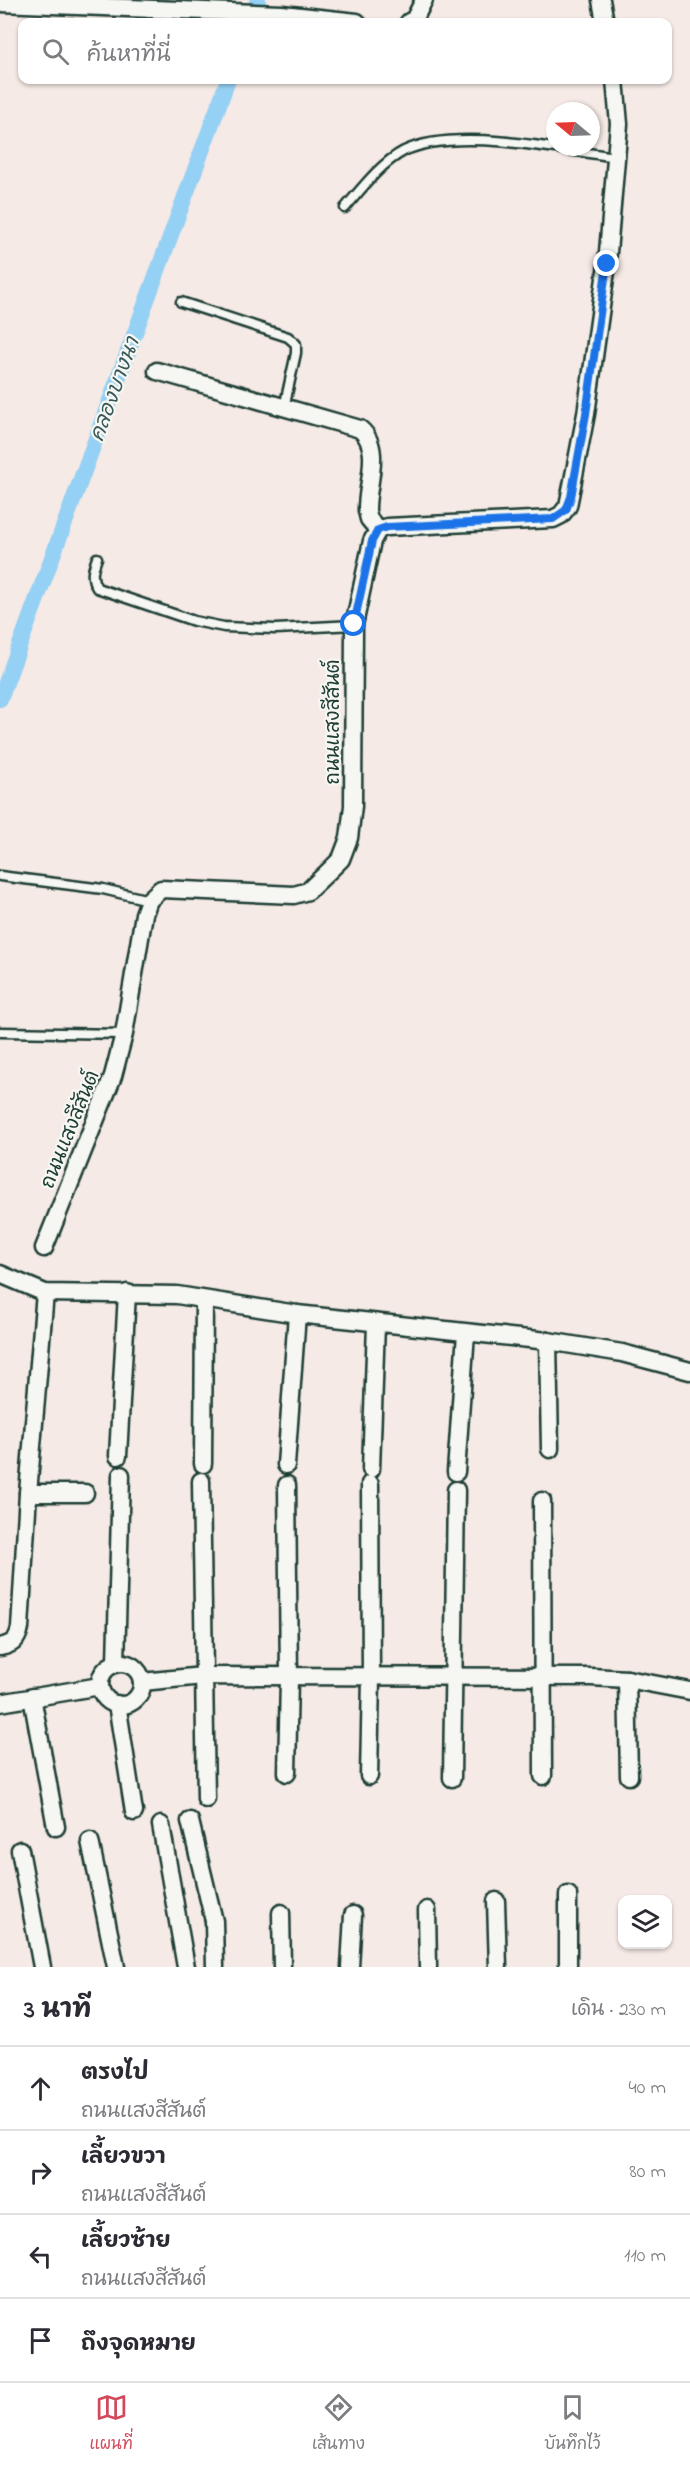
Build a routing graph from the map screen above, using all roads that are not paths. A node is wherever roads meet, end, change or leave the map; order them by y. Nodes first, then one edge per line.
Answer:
1 (424, 0) edge
2 (601, 0) edge
3 (0, 3) edge
4 (205, 5) edge
5 (320, 18) edge
6 (415, 18) edge
7 (603, 18) edge
8 (615, 84) edge
9 (617, 157) junction
10 (345, 208) dead end
11 (181, 302) dead end
12 (156, 371) dead end
13 (284, 408) junction
14 (378, 530) junction
15 (96, 558) dead end
16 (354, 624) junction
17 (0, 876) edge
18 (149, 900) junction
19 (0, 1032) edge
20 (124, 1034) junction
21 (44, 1248) dead end
22 (0, 1274) edge
23 (45, 1293) junction
24 (127, 1293) junction
25 (204, 1300) junction
26 (297, 1314) junction
27 (376, 1324) junction
28 (466, 1333) junction
29 (548, 1341) junction
30 (690, 1371) edge
31 (550, 1449) dead end
32 (118, 1456) dead end
33 (285, 1466) dead end
34 (456, 1472) dead end
35 (121, 1475) dead end
36 (286, 1485) dead end
37 (456, 1490) dead end
38 (28, 1493) junction
39 (85, 1493) dead end
40 (542, 1502) dead end
41 (0, 1647) edge
42 (116, 1663) junction
43 (203, 1676) junction
44 (453, 1677) junction
45 (541, 1677) junction
46 (289, 1678) junction
47 (371, 1678) junction
48 (627, 1679) junction
49 (142, 1682) junction
50 (100, 1686) junction
51 (690, 1691) edge
52 (32, 1697) junction
53 (0, 1703) edge
54 (117, 1704) junction
55 (287, 1773) dead end
56 (369, 1776) dead end
57 (543, 1776) dead end
58 (629, 1776) dead end
59 (452, 1778) dead end
60 (206, 1799) dead end
61 (134, 1812) dead end
62 (190, 1821) dead end
63 (161, 1825) dead end
64 (56, 1827) dead end
65 (90, 1841) dead end
66 (20, 1850) dead end
67 (568, 1895) dead end
68 (496, 1901) dead end
69 (427, 1910) dead end
70 (281, 1913) dead end
71 (352, 1915) dead end
72 (42, 1967) edge
73 (116, 1967) edge
74 (186, 1967) edge
75 (215, 1967) edge
76 (282, 1967) edge
77 (350, 1967) edge
78 (428, 1967) edge
79 (498, 1967) edge
80 (568, 1967) edge

1 - 6 street
2 - 7 street
3 - 4 street
4 - 5 street
8 - 9 street
9 - 10 lane
9 - 14 street
11 - 13 lane
12 - 13 street
13 - 14 street
14 - 16 street, ถนนแสงสีสันต์
15 - 16 lane
16 - 18 street, ถนนแสงสีสันต์
17 - 18 lane
18 - 20 street, ถนนแสงสีสันต์
19 - 20 lane
20 - 21 street, ถนนแสงสีสันต์
22 - 23 street
23 - 24 street
23 - 38 street
24 - 25 street
24 - 32 street
25 - 26 street
25 - 43 street
26 - 27 street
26 - 33 street
27 - 28 street
27 - 47 street
28 - 29 street
28 - 34 street
29 - 30 street
29 - 31 street
35 - 42 street
36 - 46 street
37 - 44 street
38 - 39 street
38 - 41 street
40 - 45 street
42 - 49 street
42 - 50 street
43 - 46 street
43 - 49 street
43 - 60 street
44 - 45 street
44 - 47 street
44 - 59 street
45 - 48 street
45 - 57 street
46 - 47 street
46 - 55 street
47 - 56 street
48 - 51 street
48 - 58 street
49 - 54 street
50 - 52 street
50 - 54 street
52 - 53 street
52 - 64 street
54 - 61 street
62 - 75 street
63 - 74 street
65 - 73 street
66 - 72 street
67 - 80 street
68 - 79 street
69 - 78 street
70 - 76 street
71 - 77 street

